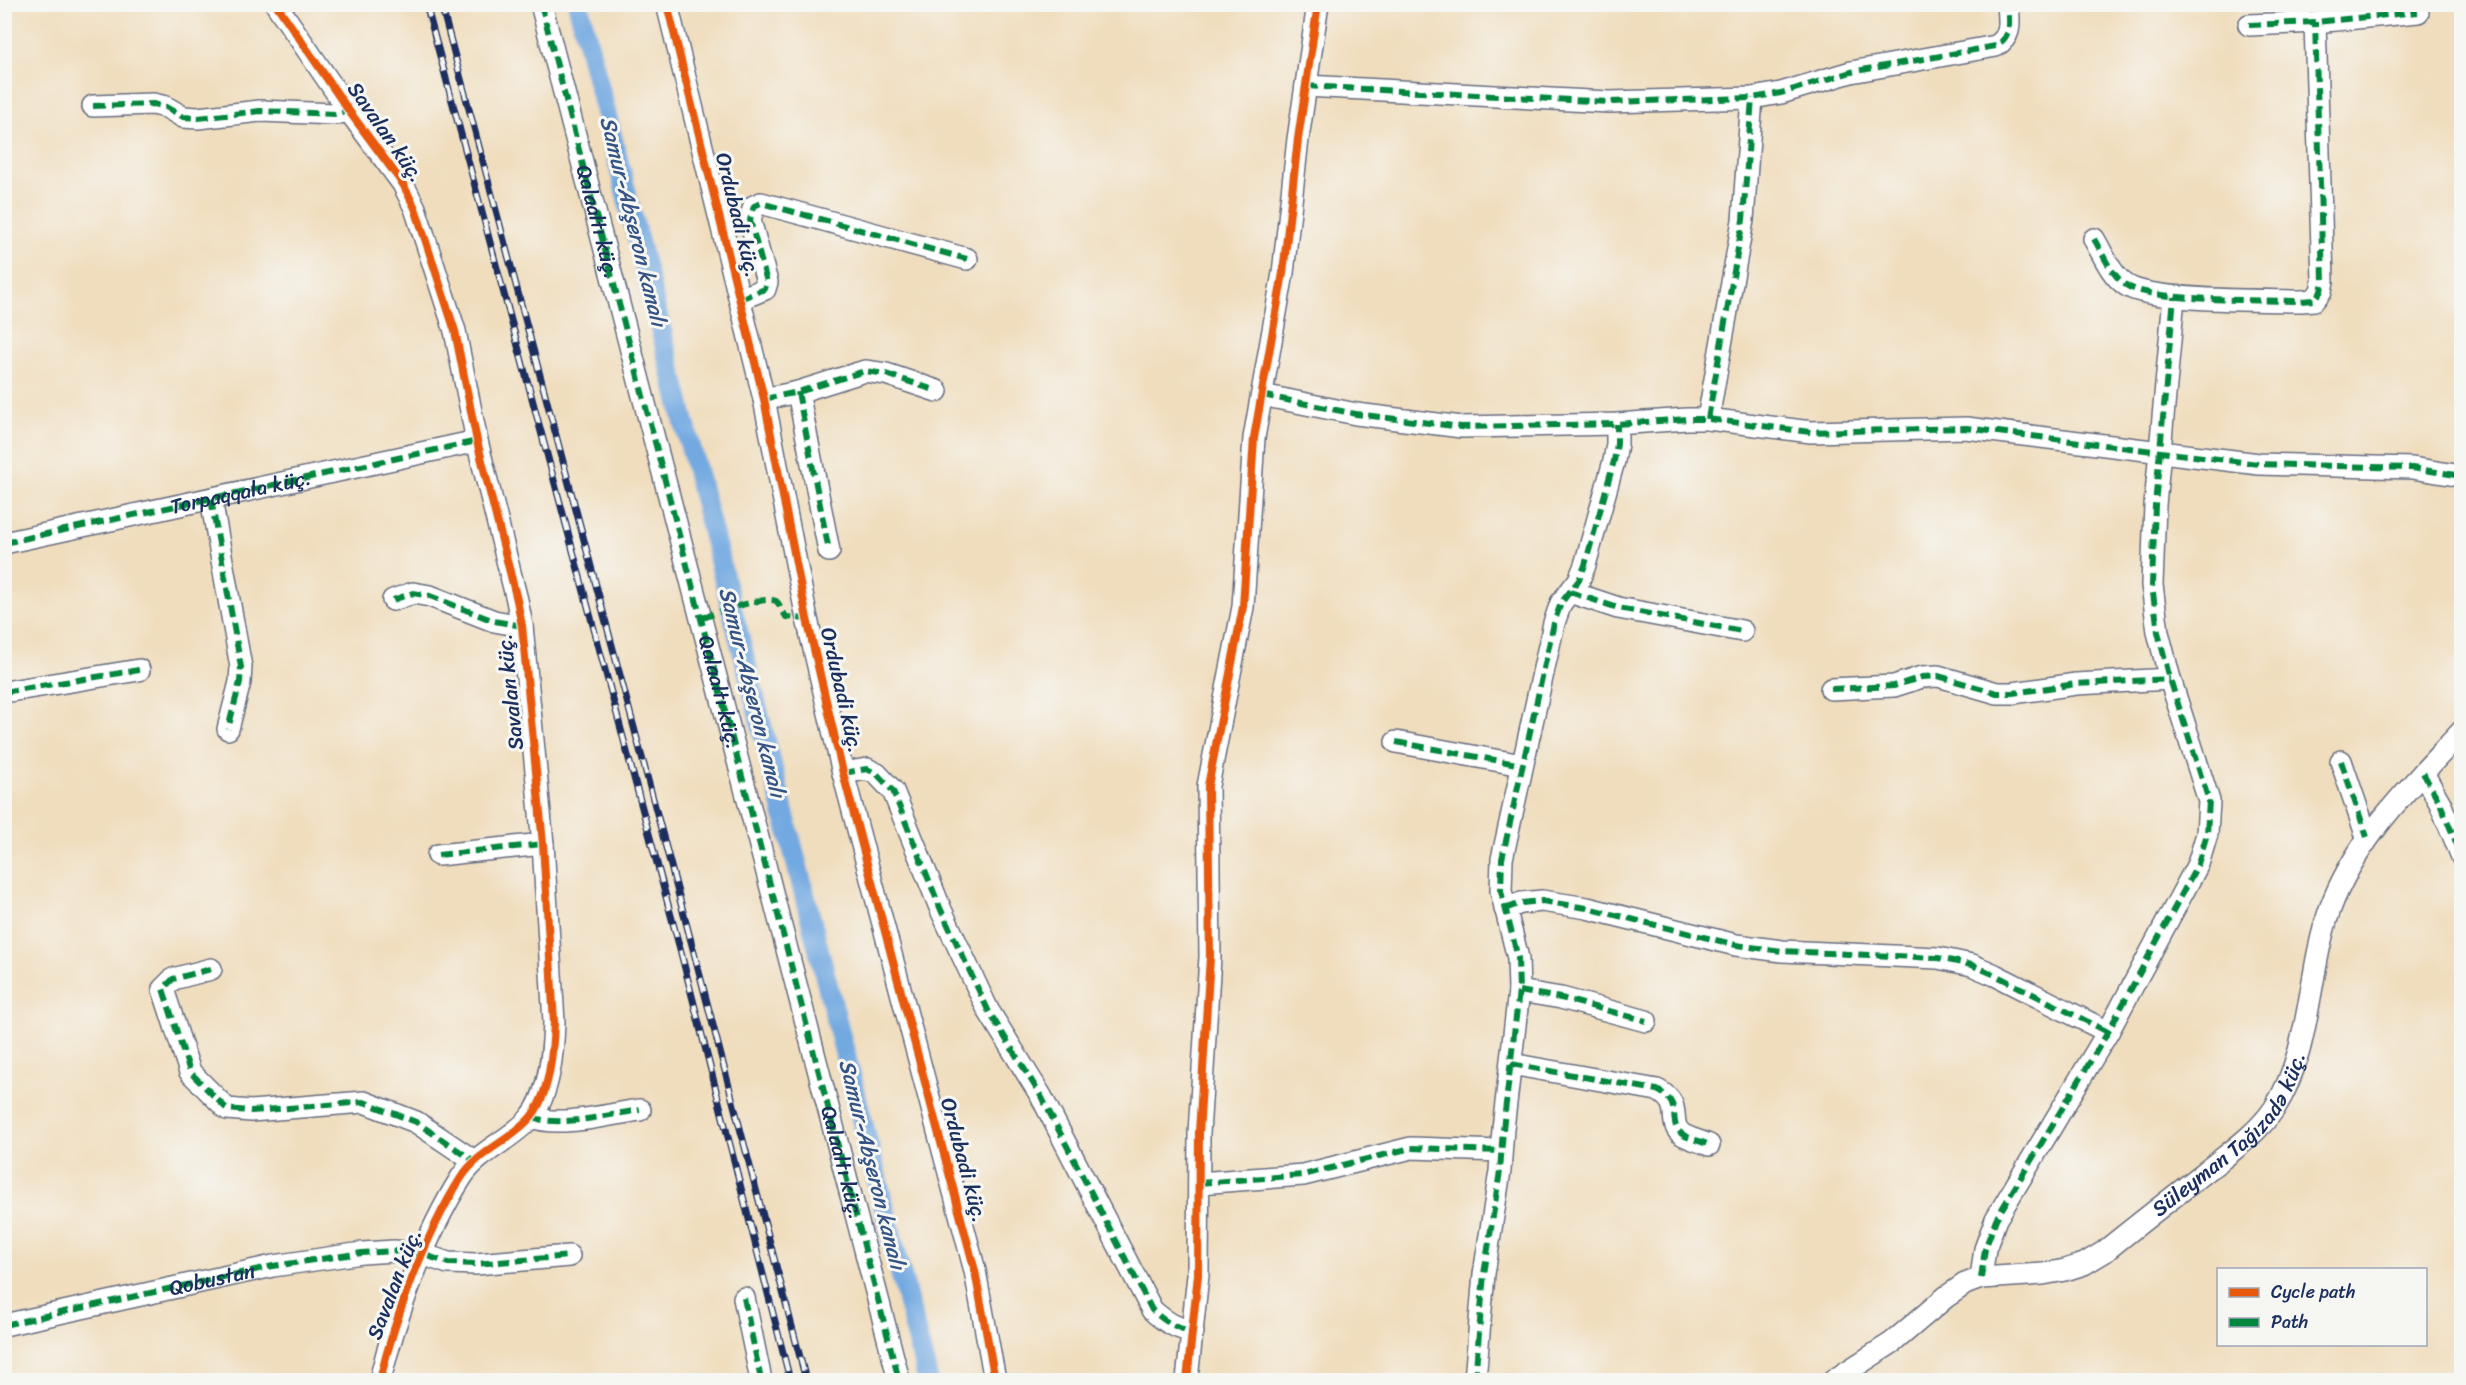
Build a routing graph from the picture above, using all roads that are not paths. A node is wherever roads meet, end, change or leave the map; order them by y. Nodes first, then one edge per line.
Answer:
1 (276, 4) edge
2 (542, 4) edge
3 (667, 4) edge
4 (1318, 4) edge
5 (2008, 4) edge
6 (2418, 12) dead end
7 (2315, 22) junction
8 (2249, 25) dead end
9 (1306, 86) junction
10 (1752, 98) junction
11 (93, 106) dead end
12 (349, 111) junction
13 (2094, 239) dead end
14 (967, 259) dead end
15 (2174, 297) junction
16 (740, 299) junction
17 (937, 391) dead end
18 (798, 392) junction
19 (1262, 395) junction
20 (764, 399) junction
21 (1708, 419) junction
22 (1617, 424) junction
23 (477, 441) junction
24 (2160, 453) junction
25 (2462, 476) edge
26 (211, 499) junction
27 (4, 543) edge
28 (829, 551) dead end
29 (1570, 592) junction
30 (393, 600) dead end
31 (522, 626) junction
32 (1742, 631) dead end
33 (140, 670) dead end
34 (2170, 679) junction
35 (1831, 689) dead end
36 (4, 692) edge
37 (228, 729) dead end
38 (2462, 731) edge
39 (1396, 742) dead end
40 (2341, 761) dead end
41 (1522, 765) junction
42 (843, 773) junction
43 (2423, 773) junction
44 (2367, 837) junction
45 (543, 844) junction
46 (438, 855) dead end
47 (2462, 857) edge
48 (1504, 909) junction
49 (211, 969) dead end
50 (1519, 991) junction
51 (1646, 1021) dead end
52 (2108, 1032) junction
53 (1511, 1064) junction
54 (640, 1110) dead end
55 (531, 1117) junction
56 (1709, 1145) dead end
57 (1501, 1151) junction
58 (474, 1161) junction
59 (1199, 1183) junction
60 (422, 1254) junction
61 (569, 1256) dead end
62 (1981, 1278) junction
63 (744, 1298) dead end
64 (4, 1325) edge
65 (1193, 1332) junction
66 (380, 1380) edge
67 (761, 1380) edge
68 (899, 1380) edge
69 (995, 1380) edge
70 (1186, 1380) edge
71 (1475, 1380) edge
72 (1834, 1380) edge

1 - 12 street, Savalan küç.
2 - 68 street, Qalaaltı küç.
3 - 16 street, Ordubadi küç.
4 - 9 street
5 - 10 street
6 - 7 street
7 - 8 street
7 - 15 street
9 - 10 street
9 - 19 street
10 - 21 street
11 - 12 street
12 - 23 street, Savalan küç.
13 - 15 street
14 - 16 street
15 - 24 street
16 - 20 street, Ordubadi küç.
17 - 18 street
18 - 20 street
18 - 28 street
19 - 22 street
19 - 59 street
20 - 42 street, Ordubadi küç.
21 - 22 street
21 - 24 street
22 - 29 street
23 - 26 street, Torpaqqala küç.
23 - 31 street, Savalan küç.
24 - 25 street
24 - 34 street
26 - 27 street, Torpaqqala küç.
26 - 37 street
29 - 32 street
29 - 41 street
30 - 31 street
31 - 45 street, Savalan küç.
33 - 36 street
34 - 35 street
34 - 52 street
38 - 43 street, Süleyman Tağızadə küç.
39 - 41 street
40 - 44 street
41 - 48 street
42 - 65 street
42 - 69 street, Ordubadi küç.
43 - 44 street, Süleyman Tağızadə küç.
43 - 47 street
44 - 62 street, Süleyman Tağızadə küç.
45 - 46 street
45 - 55 street, Savalan küç.
48 - 50 street
48 - 52 street
49 - 58 street
50 - 51 street
50 - 53 street
52 - 62 street
53 - 56 street
53 - 57 street
54 - 55 street
55 - 58 street, Savalan küç.
57 - 59 street
57 - 71 street
58 - 60 street, Savalan küç.
59 - 65 street
60 - 61 street, Qobustan
60 - 64 street, Qobustan
60 - 66 street, Savalan küç.
62 - 72 street, Süleyman Tağızadə küç.
63 - 67 street
65 - 70 street

